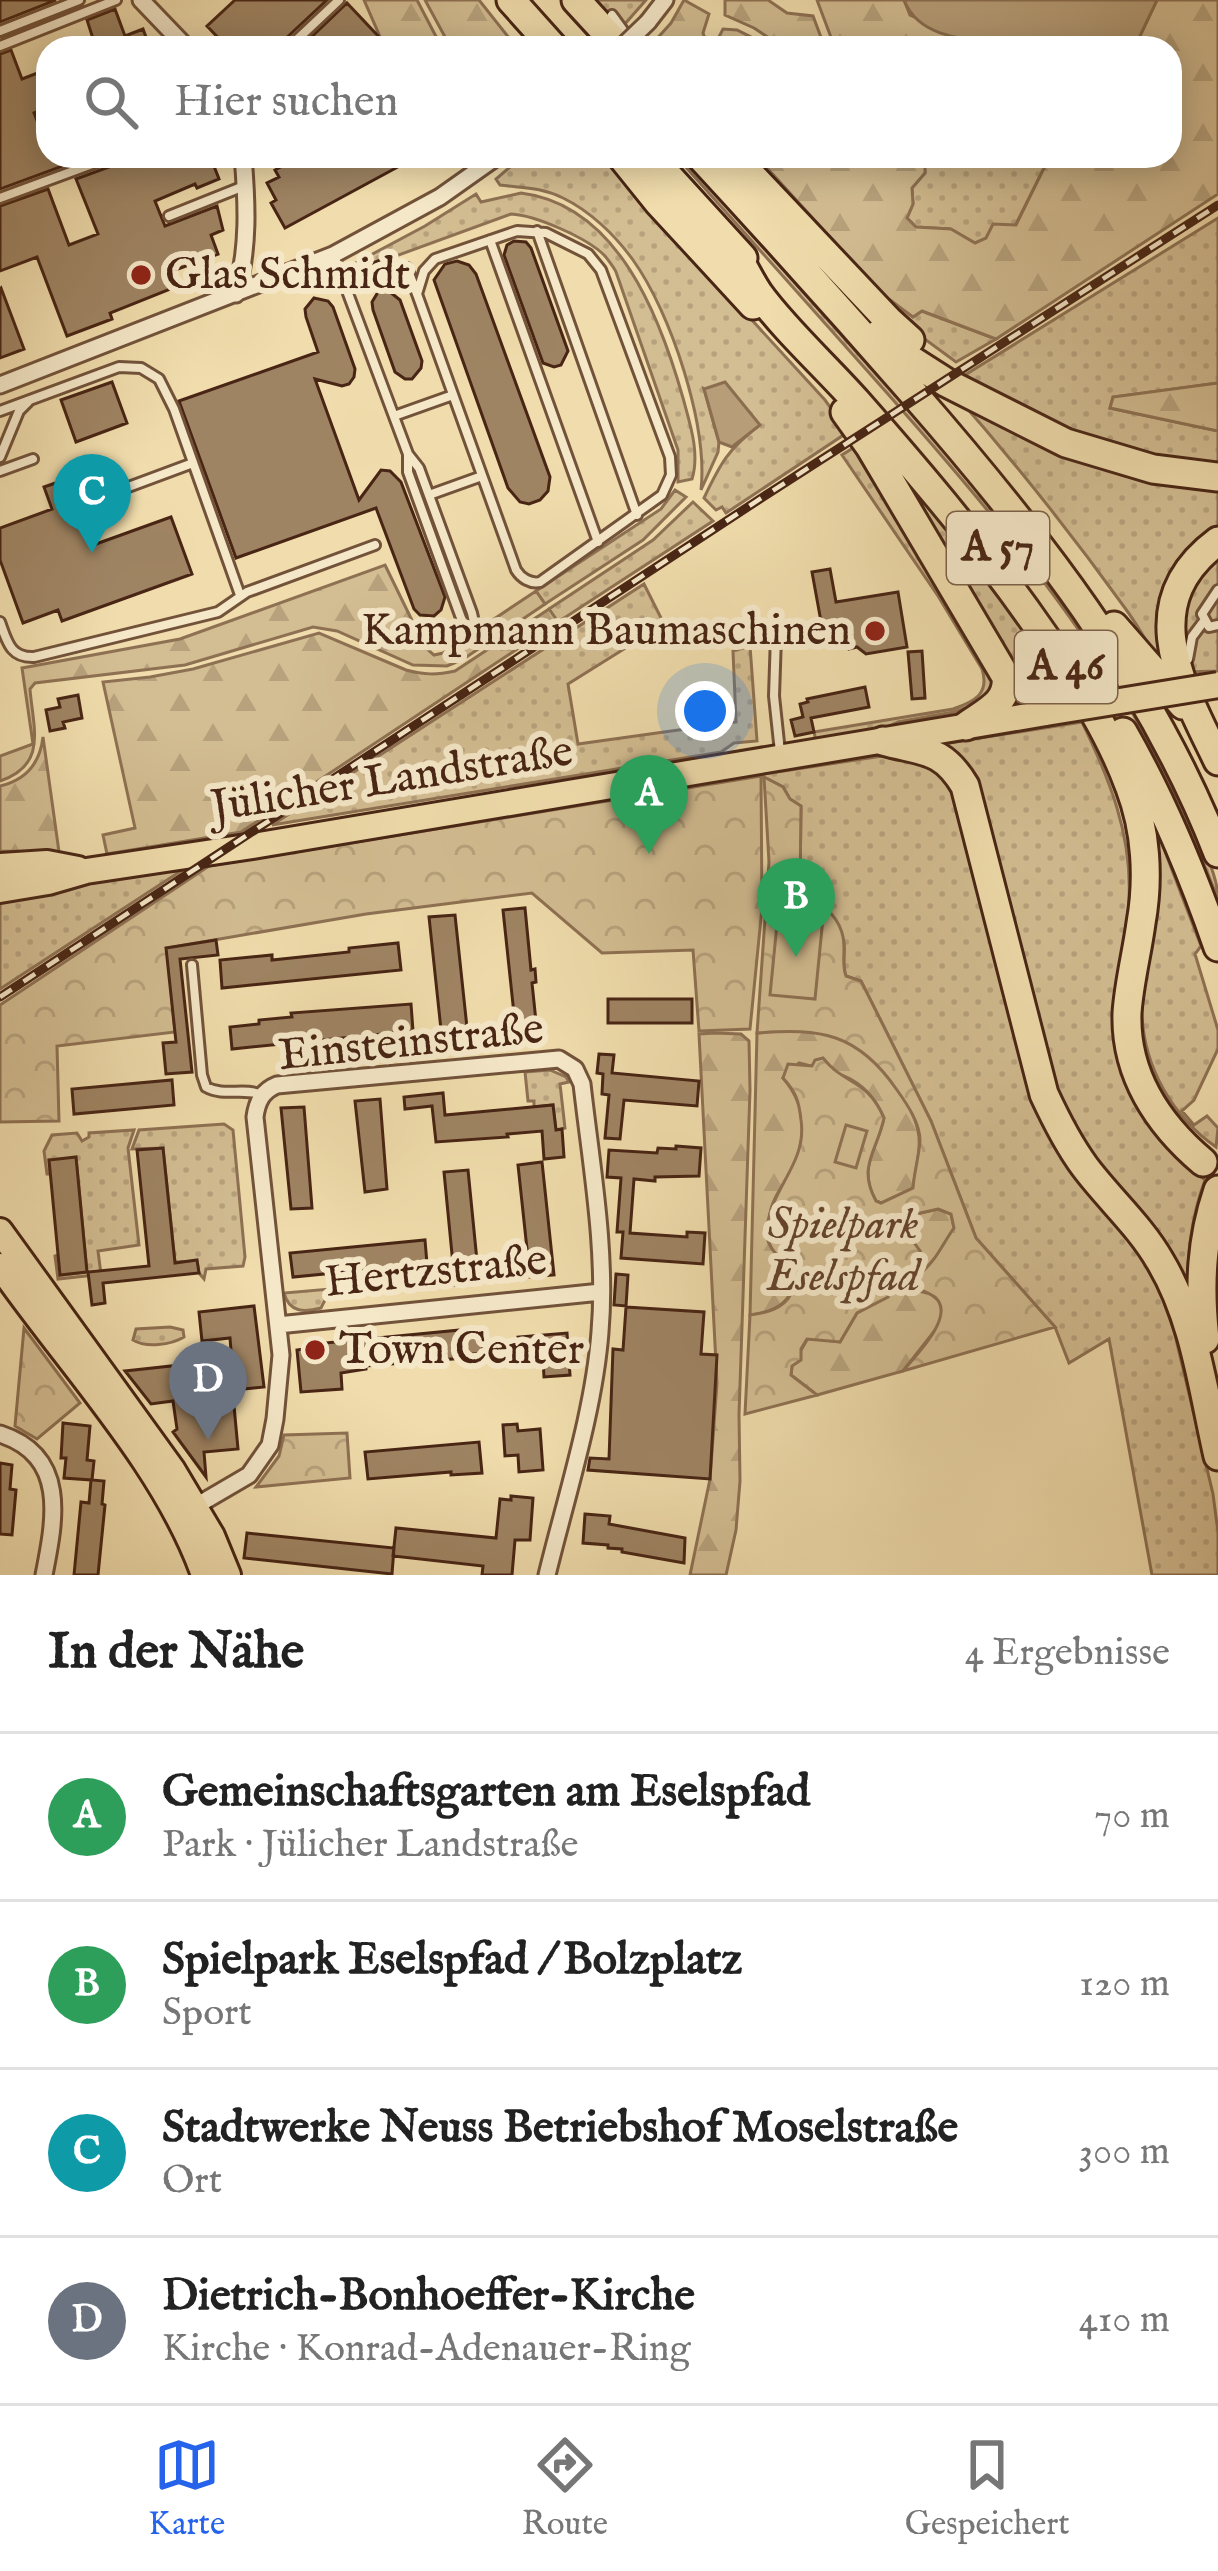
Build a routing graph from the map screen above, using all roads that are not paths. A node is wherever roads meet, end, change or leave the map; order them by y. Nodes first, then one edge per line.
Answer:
1 (79, 0) edge
2 (116, 0) edge
3 (142, 0) edge
4 (339, 0) edge
5 (511, 0) edge
6 (556, 0) edge
7 (576, 0) edge
8 (665, 0) edge
9 (612, 15) dead end
10 (0, 31) edge
11 (176, 36) edge
12 (301, 36) edge
13 (543, 36) edge
14 (590, 36) edge
15 (610, 36) edge
16 (627, 36) edge
17 (633, 36) edge
18 (0, 46) edge
19 (81, 168) edge
20 (244, 168) edge
21 (482, 168) edge
22 (631, 168) edge
23 (661, 168) edge
24 (711, 168) edge
25 (744, 168) edge
26 (245, 185) junction
27 (0, 197) edge
28 (169, 216) dead end
29 (537, 231) junction
30 (490, 240) junction
31 (732, 246) junction
32 (333, 254) junction
33 (407, 268) dead end
34 (803, 268) junction
35 (236, 294) junction
36 (417, 295) junction
37 (0, 385) edge
38 (453, 395) junction
39 (978, 397) junction
40 (34, 398) junction
41 (0, 411) edge
42 (394, 416) junction
43 (408, 454) junction
44 (0, 457) edge
45 (33, 459) dead end
46 (193, 463) junction
47 (0, 471) edge
48 (482, 476) junction
49 (1218, 477) edge
50 (429, 495) junction
51 (88, 502) dead end
52 (638, 514) junction
53 (1218, 541) edge
54 (598, 542) junction
55 (376, 545) dead end
56 (1218, 590) edge
57 (1076, 592) junction
58 (240, 595) junction
59 (1204, 621) junction
60 (0, 622) edge
61 (1218, 625) edge
62 (754, 636) dead end
63 (1188, 678) dead end
64 (1218, 685) edge
65 (965, 726) junction
66 (1204, 732) junction
67 (883, 741) junction
68 (781, 759) junction
69 (1218, 761) edge
70 (1218, 853) edge
71 (0, 866) edge
72 (86, 871) junction
73 (0, 890) edge
74 (1218, 947) edge
75 (192, 965) dead end
76 (262, 1095) junction
77 (1203, 1162) dead end
78 (1217, 1192) edge
79 (0, 1231) edge
80 (0, 1266) edge
81 (601, 1292) junction
82 (278, 1325) junction
83 (1218, 1405) edge
84 (0, 1434) edge
85 (1218, 1456) edge
86 (196, 1506) junction
87 (44, 1575) edge
88 (204, 1575) edge
89 (228, 1575) edge
90 (548, 1575) edge

1 - 10 lane
2 - 18 lane
3 - 11 street
4 - 12 lane
5 - 13 highway
6 - 14 highway
7 - 15 highway
8 - 17 street, bridge
9 - 16 lane
19 - 27 lane
20 - 26 street
21 - 32 street
22 - 65 highway
23 - 31 highway, A 57
24 - 34 highway, A 57
25 - 39 highway
26 - 28 lane
26 - 35 street
29 - 30 lane
29 - 52 lane
29 - 52 lane
30 - 36 lane
30 - 54 lane
31 - 74 highway, A 57
31 - 77 highway, A 46
32 - 35 street
32 - 42 lane
33 - 36 lane
34 - 39 highway
34 - 57 highway, A 57
35 - 37 street
36 - 38 lane
38 - 42 lane
38 - 48 lane
39 - 49 highway
40 - 41 lane
40 - 44 lane
40 - 46 lane
42 - 43 lane
43 - 50 lane
43 - 50 lane
45 - 47 lane
46 - 51 lane
46 - 58 lane
48 - 50 lane
48 - 54 lane
52 - 54 lane
53 - 66 highway
55 - 58 lane
56 - 59 lane
57 - 66 highway
57 - 70 highway, A 57
58 - 60 lane
59 - 61 lane
59 - 63 lane
62 - 68 lane
64 - 65 main road, Jülicher Landstraße, bridge
65 - 67 main road, Jülicher Landstraße
66 - 69 highway
67 - 68 main road, Jülicher Landstraße
67 - 85 highway
68 - 72 main road, Jülicher Landstraße
71 - 72 main road, Jülicher Landstraße
72 - 73 main road, Jülicher Landstraße
75 - 76 lane
76 - 81 street, Einsteinstraße
76 - 82 street, Einsteinstraße
78 - 83 highway
79 - 86 main road
80 - 88 main road
81 - 82 street, Hertzstraße
81 - 90 street, Einsteinstraße
82 - 86 street, Einsteinstraße
84 - 87 street
86 - 89 main road

